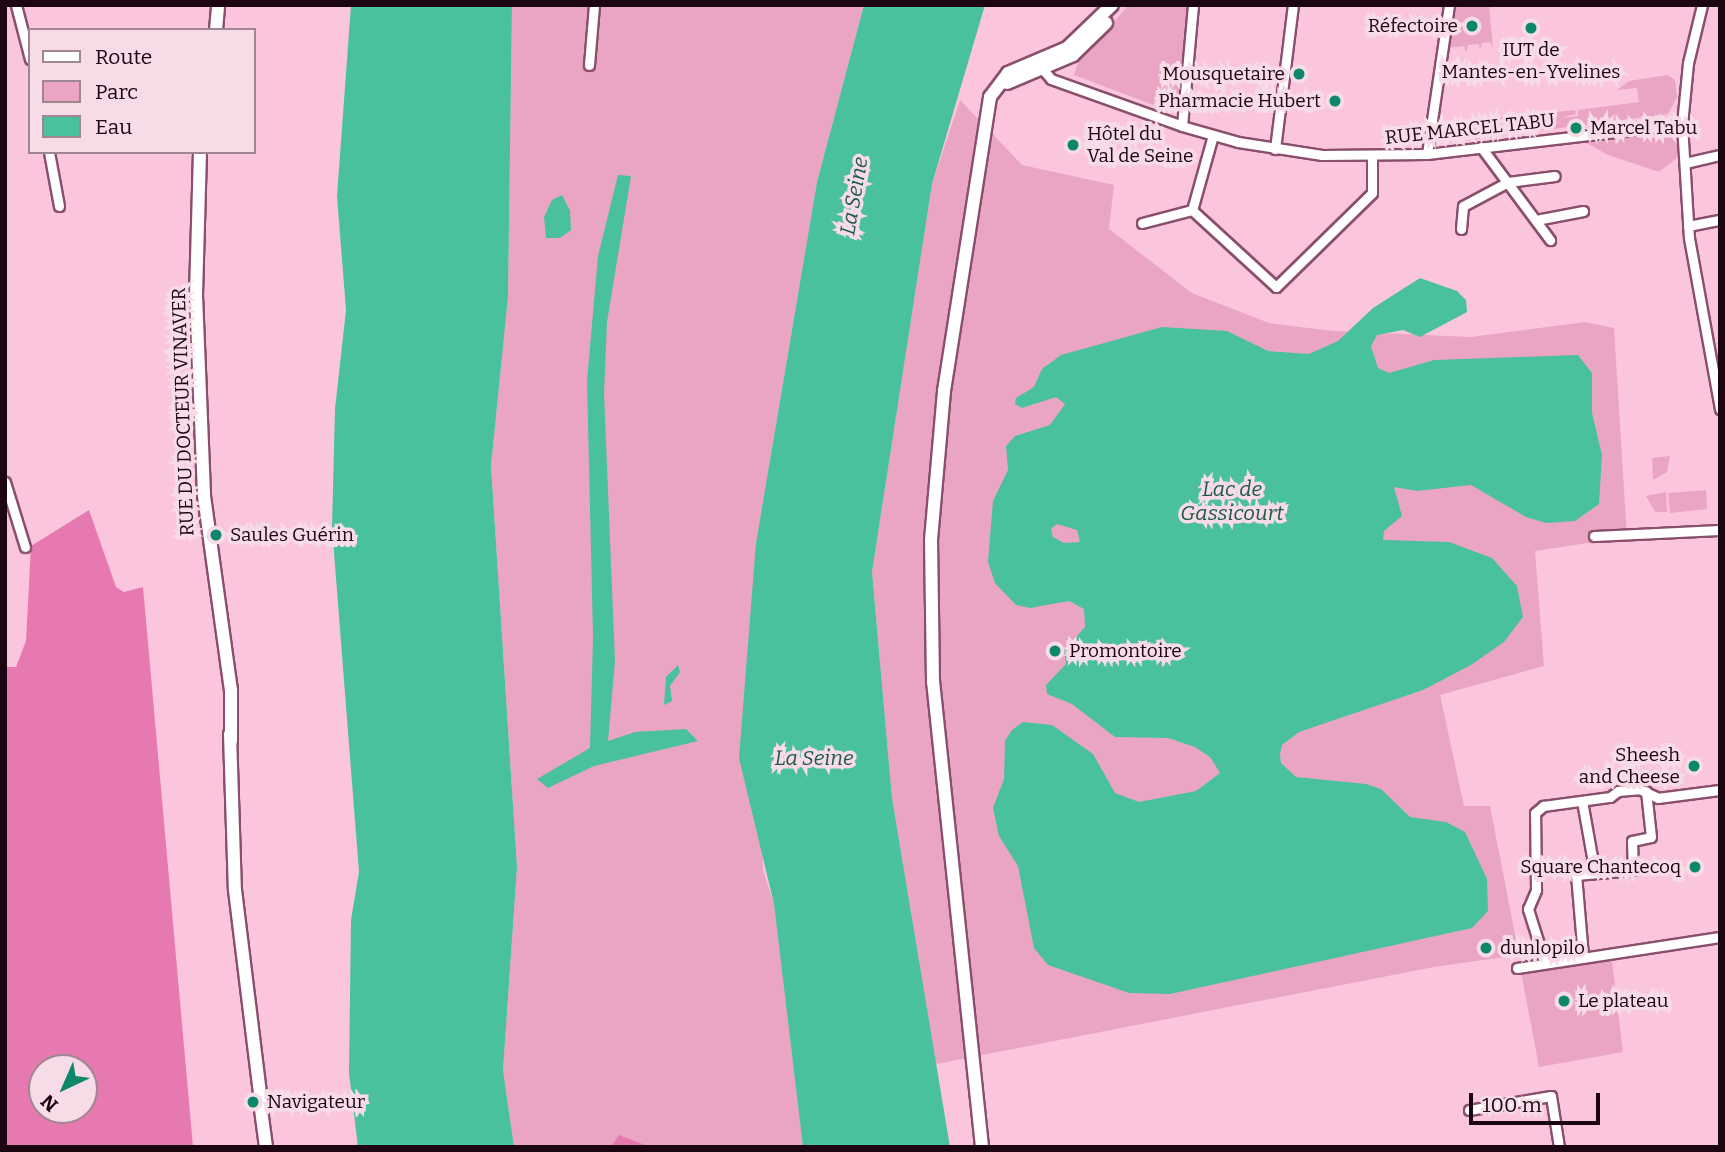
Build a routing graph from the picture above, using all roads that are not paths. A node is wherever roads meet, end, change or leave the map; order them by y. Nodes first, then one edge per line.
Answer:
1 (16, 5) edge
2 (218, 5) edge
3 (594, 5) edge
4 (1113, 5) edge
5 (1194, 5) edge
6 (1293, 5) edge
7 (1448, 5) edge
8 (1702, 5) edge
9 (216, 28) edge
10 (28, 51) edge
11 (1064, 59) junction
12 (1044, 63) junction
13 (589, 65) dead end
14 (1060, 81) junction
15 (1682, 124) junction
16 (1182, 126) junction
17 (1213, 135) junction
18 (1481, 147) junction
19 (1275, 149) junction
20 (49, 154) edge
21 (202, 154) edge
22 (1427, 154) junction
23 (1720, 155) edge
24 (1372, 156) junction
25 (1685, 163) junction
26 (1555, 176) dead end
27 (1508, 182) junction
28 (59, 206) dead end
29 (1192, 210) junction
30 (1583, 211) dead end
31 (1536, 220) junction
32 (1720, 220) edge
33 (1142, 223) dead end
34 (1688, 226) junction
35 (1461, 229) dead end
36 (1550, 240) dead end
37 (1720, 409) edge
38 (5, 482) edge
39 (1720, 530) edge
40 (1594, 537) dead end
41 (26, 547) dead end
42 (1720, 790) edge
43 (1646, 791) junction
44 (1582, 801) junction
45 (1595, 873) junction
46 (1720, 937) edge
47 (1583, 957) junction
48 (1545, 963) junction
49 (1517, 968) dead end
50 (1469, 1110) dead end
51 (267, 1147) edge
52 (982, 1147) edge
53 (1559, 1147) edge

1 - 10 street
2 - 9 main road
3 - 13 street
4 - 11 main road
4 - 12 main road
5 - 16 street
6 - 19 street
7 - 22 street
8 - 15 street
11 - 12 main road
11 - 14 street
12 - 14 street, RUE MARCEL TABU
12 - 52 main road
14 - 16 street, RUE MARCEL TABU
15 - 18 street, RUE MARCEL TABU
15 - 25 street
16 - 17 street, RUE MARCEL TABU
17 - 19 street, RUE MARCEL TABU
17 - 29 street
18 - 22 street, RUE MARCEL TABU
18 - 27 street
19 - 24 street, RUE MARCEL TABU
20 - 28 street
21 - 51 main road, RUE DU DOCTEUR VINAVER
22 - 24 street, RUE MARCEL TABU
23 - 25 street
24 - 29 street
25 - 34 street
26 - 27 street
27 - 31 street
27 - 35 street
29 - 33 street
30 - 31 street
31 - 36 street
32 - 34 street
34 - 37 street
38 - 41 street
39 - 40 street
42 - 43 street
43 - 44 street
43 - 45 street
44 - 45 street
44 - 48 street
45 - 47 street
46 - 47 street
47 - 48 street
48 - 49 street
50 - 53 street

